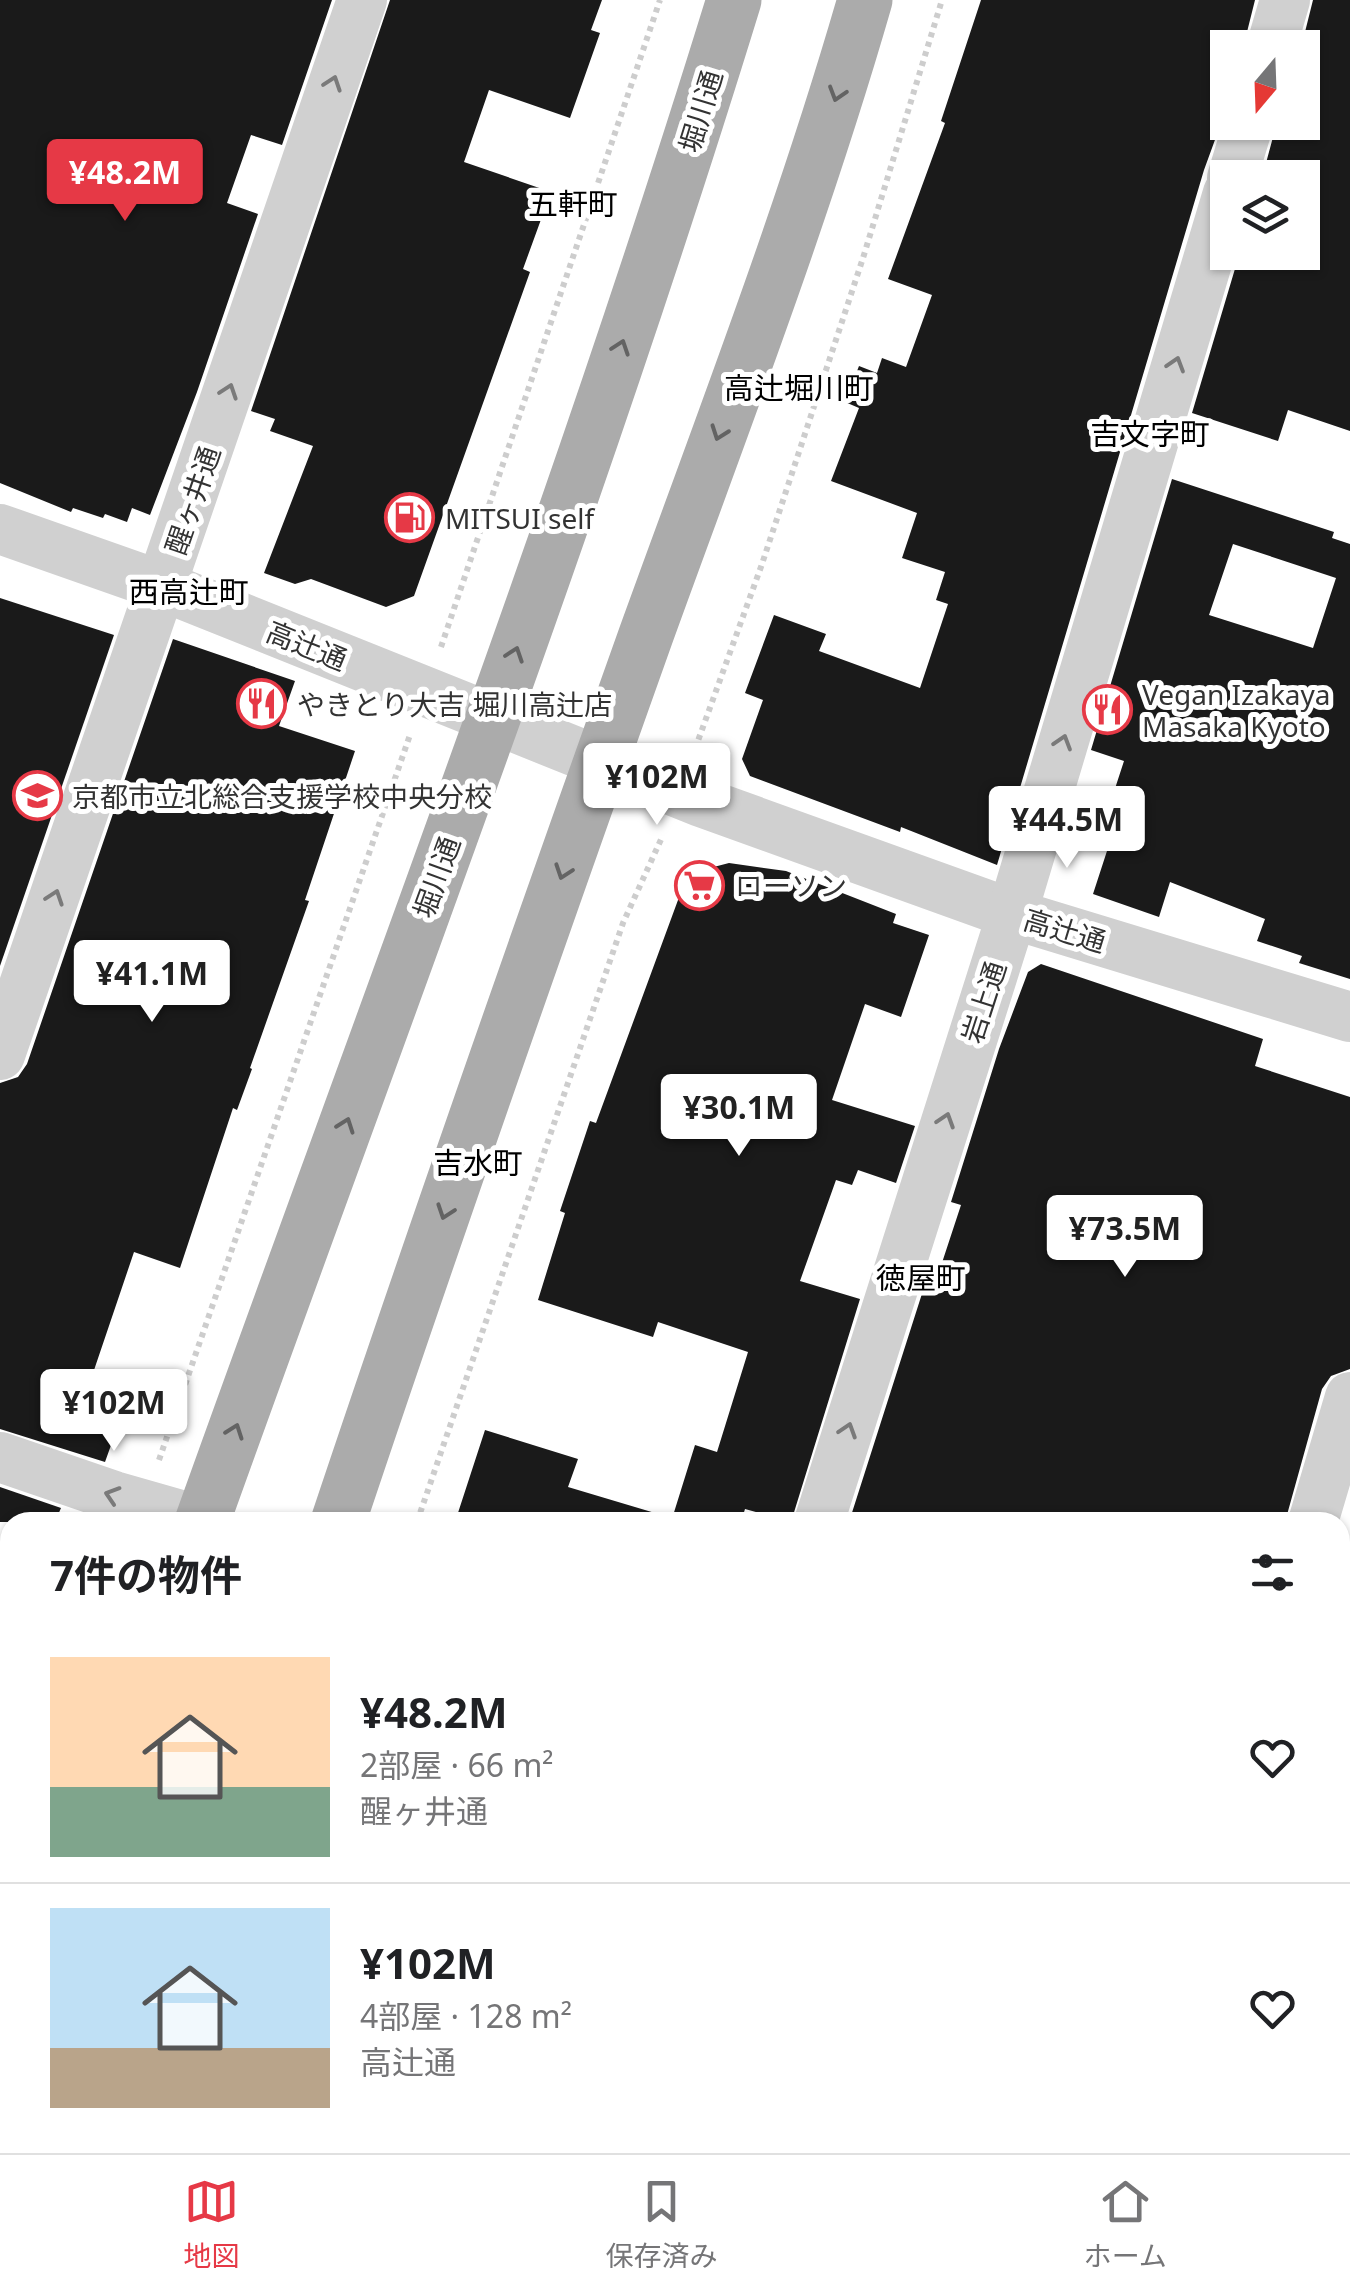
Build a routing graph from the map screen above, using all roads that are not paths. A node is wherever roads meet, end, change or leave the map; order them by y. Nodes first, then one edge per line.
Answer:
1 (362, 0) edge
2 (734, 0) edge
3 (864, 0) edge
4 (1285, 0) edge
5 (1276, 30) edge
6 (1210, 253) edge
7 (0, 529) edge
8 (162, 586) junction
9 (492, 719) junction
10 (601, 762) junction
11 (1012, 914) junction
12 (1350, 1017) edge
13 (0, 1055) edge
14 (1350, 1396) edge
15 (0, 1457) edge
16 (170, 1512) edge
17 (207, 1512) edge
18 (341, 1512) edge
19 (822, 1512) edge
20 (1316, 1512) edge

8 -> 1 street, 醒ヶ井通
9 -> 2 main road, 堀川通
3 -> 10 main road
4 - 5 street
11 -> 6 street, 岩上通
7 - 8 street, 高辻通
8 - 9 street, 高辻通
13 -> 8 street, 醒ヶ井通
9 - 10 street, 高辻通
17 -> 9 main road, 堀川通
10 - 11 street, 高辻通
10 -> 18 main road
11 - 12 street, 高辻通
19 -> 11 street, 岩上通
14 - 20 street
16 -> 15 street

